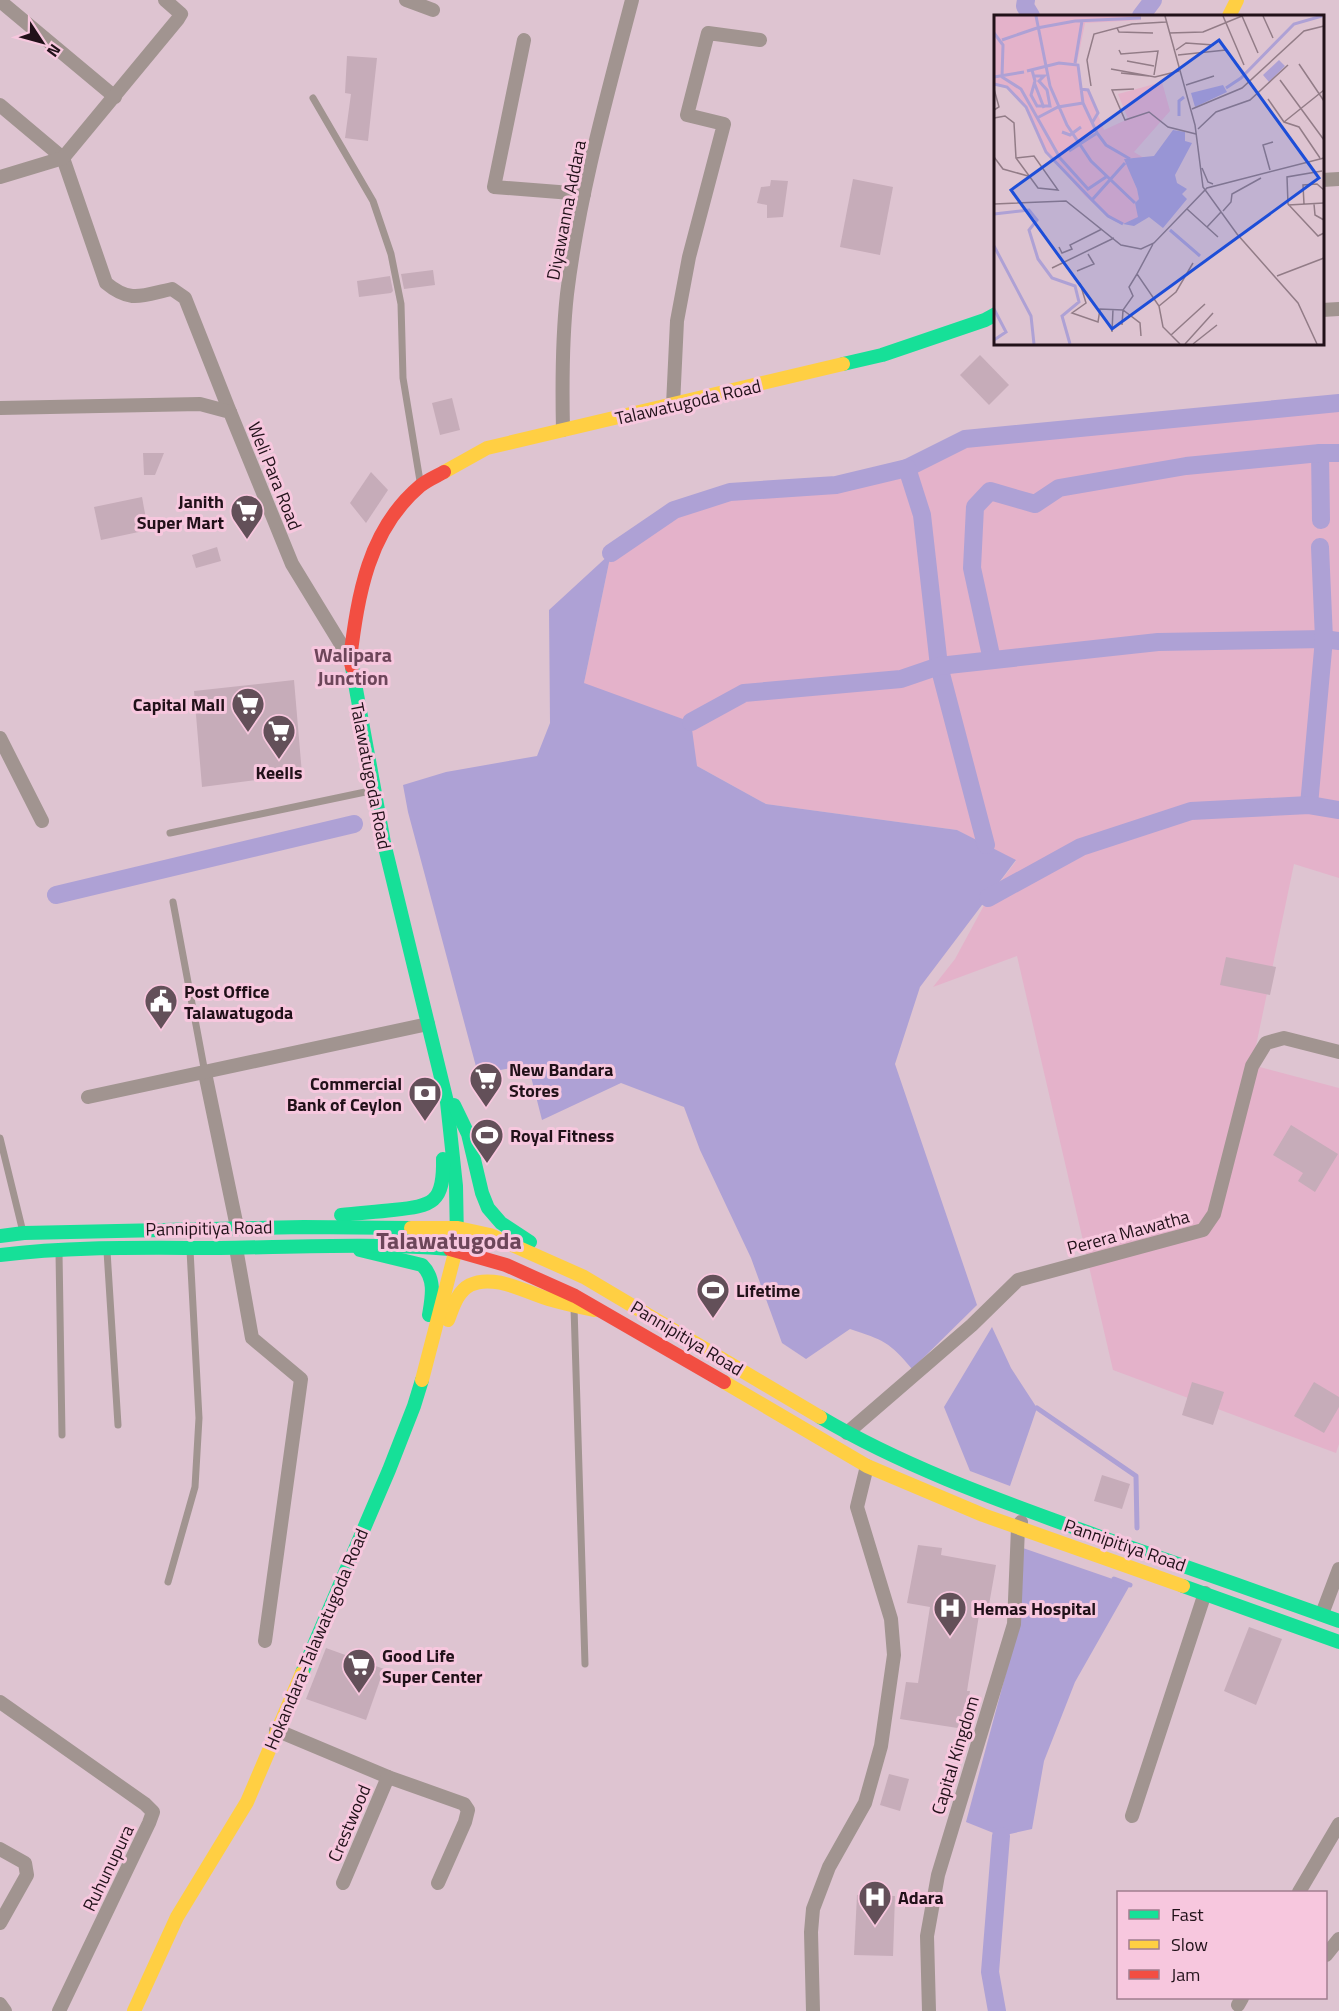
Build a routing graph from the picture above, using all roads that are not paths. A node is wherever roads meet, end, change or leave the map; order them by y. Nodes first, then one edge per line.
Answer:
1 (165, 0) edge
2 (406, 0) edge
3 (632, 0) edge
4 (1237, 0) edge
5 (0, 1) edge
6 (434, 10) dead end
7 (1229, 15) edge
8 (524, 40) dead end
9 (760, 40) dead end
10 (116, 97) junction
11 (313, 98) dead end
12 (0, 105) edge
13 (63, 158) junction
14 (0, 177) edge
15 (1339, 179) edge
16 (1324, 180) edge
17 (584, 194) junction
18 (1339, 309) edge
19 (1324, 310) edge
20 (994, 315) edge
21 (673, 405) junction
22 (0, 408) edge
23 (230, 412) junction
24 (563, 430) junction
25 (421, 485) junction
26 (350, 659) junction
27 (0, 738) edge
28 (373, 790) junction
29 (42, 821) dead end
30 (170, 833) dead end
31 (173, 902) dead end
32 (428, 1024) junction
33 (1339, 1052) edge
34 (205, 1072) junction
35 (441, 1074) junction
36 (88, 1097) dead end
37 (0, 1138) edge
38 (237, 1227) junction
39 (304, 1227) junction
40 (458, 1228) junction
41 (24, 1233) junction
42 (0, 1236) edge
43 (343, 1246) junction
44 (236, 1248) junction
45 (107, 1249) junction
46 (190, 1249) junction
47 (456, 1249) junction
48 (58, 1251) junction
49 (25, 1252) junction
50 (0, 1255) edge
51 (568, 1270) junction
52 (575, 1301) junction
53 (425, 1369) junction
54 (118, 1425) dead end
55 (847, 1433) junction
56 (62, 1435) dead end
57 (867, 1466) junction
58 (1025, 1510) junction
59 (1018, 1528) junction
60 (1339, 1569) edge
61 (168, 1582) dead end
62 (1205, 1593) junction
63 (1322, 1614) junction
64 (1339, 1621) edge
65 (265, 1641) dead end
66 (1339, 1642) edge
67 (585, 1664) dead end
68 (0, 1702) edge
69 (276, 1730) junction
70 (388, 1777) junction
71 (1132, 1816) dead end
72 (1339, 1824) edge
73 (0, 1849) edge
74 (343, 1883) dead end
75 (438, 1883) dead end
76 (1300, 1891) edge
77 (0, 1923) edge
78 (1339, 1939) edge
79 (1327, 1954) edge
80 (0, 2004) edge
81 (5, 2011) edge
82 (59, 2011) edge
83 (134, 2011) edge
84 (813, 2011) edge
85 (929, 2011) edge

1 - 10 street
2 - 6 street
3 - 17 street, Diyawanna Addara
4 - 7 main road
5 - 10 street
8 - 17 street
9 - 21 street
10 - 13 street
11 - 25 lane
12 - 13 street
13 - 14 street
13 - 23 street
15 - 16 street
17 - 24 street, Diyawanna Addara
18 - 19 street
20 - 21 main road, Talawatugoda Road
21 - 24 main road, Talawatugoda Road
22 - 23 street, Weli Para Road
23 - 26 street, Weli Para Road
24 - 25 main road, Talawatugoda Road
25 - 26 main road, Talawatugoda Road
26 - 28 main road, Talawatugoda Road
27 - 29 street
28 - 30 lane
28 - 32 main road, Talawatugoda Road
31 - 34 lane
32 - 34 street
32 - 35 main road, Talawatugoda Road
33 - 55 street, Perera Mawatha
34 - 36 street
34 - 38 street
35 - 39 main road
35 - 40 main road, Talawatugoda Road
35 - 51 main road
37 - 41 lane
38 - 39 main road, Pannipitiya Road
38 - 41 main road, Pannipitiya Road
39 - 40 main road, Pannipitiya Road
40 - 47 main road, Talawatugoda Road
40 - 51 main road, Pannipitiya Road
41 - 42 main road, Pannipitiya Road
41 - 49 lane
43 - 44 main road, Pannipitiya Road
43 - 47 main road, Pannipitiya Road
43 - 53 main road
44 - 46 main road, Pannipitiya Road
44 - 65 street
45 - 46 main road, Pannipitiya Road
45 - 48 main road, Pannipitiya Road
45 - 54 lane
46 - 61 lane
47 - 52 main road, Pannipitiya Road
47 - 53 main road, Hokandara-Talawatugoda Road
48 - 49 main road, Pannipitiya Road
48 - 56 lane
49 - 50 main road, Pannipitiya Road
51 - 55 main road, Pannipitiya Road
52 - 53 main road
52 - 57 main road, Pannipitiya Road
52 - 67 lane
53 - 69 main road, Hokandara-Talawatugoda Road
55 - 58 main road, Pannipitiya Road
57 - 59 main road, Pannipitiya Road
57 - 84 street
58 - 59 street, Capital Kingdom
58 - 63 main road, Pannipitiya Road
59 - 62 main road, Pannipitiya Road
59 - 85 street, Capital Kingdom
60 - 63 street
62 - 66 main road, Pannipitiya Road
62 - 71 street
63 - 64 main road, Pannipitiya Road
68 - 82 street, Ruhunupura
69 - 70 street, Crestwood
69 - 83 main road, Hokandara-Talawatugoda Road
70 - 74 street, Crestwood
70 - 75 street, Crestwood
72 - 76 street
73 - 77 street
78 - 79 street
80 - 81 street

